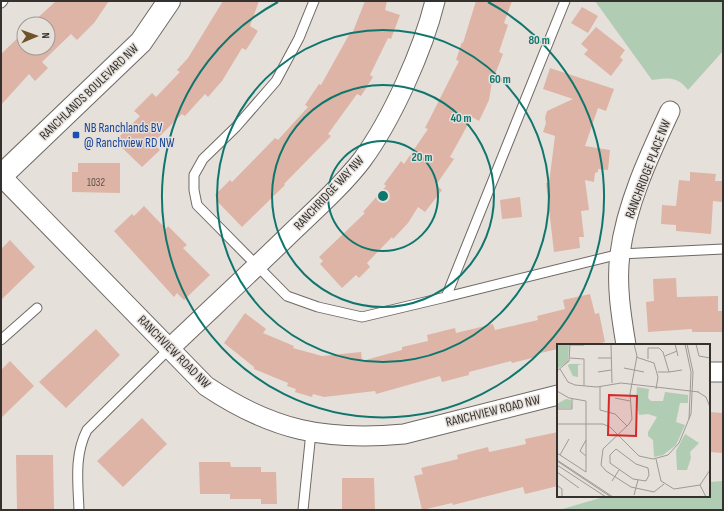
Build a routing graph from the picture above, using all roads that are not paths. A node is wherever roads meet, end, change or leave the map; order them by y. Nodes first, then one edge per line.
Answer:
1 (3, 1) edge
2 (169, 1) edge
3 (314, 1) edge
4 (435, 1) edge
5 (565, 1) edge
6 (1, 3) edge
7 (670, 111) dead end
8 (1, 176) edge
9 (723, 249) edge
10 (620, 254) junction
11 (258, 265) junction
12 (446, 297) junction
13 (37, 308) dead end
14 (1, 340) edge
15 (626, 344) edge
16 (170, 348) junction
17 (710, 372) edge
18 (723, 372) edge
19 (557, 395) edge
20 (311, 432) junction
21 (79, 510) edge
22 (303, 510) edge

1 - 6 lane
2 - 8 street, RANCHLANDS BOULEVARD NW
3 - 11 lane
4 - 11 street, RANCHRIDGE WAY NW
5 - 12 lane
7 - 10 street, RANCHRIDGE PLACE NW
8 - 16 street, RANCHVIEW ROAD NW
9 - 10 lane
10 - 12 lane
10 - 15 street, RANCHRIDGE PLACE NW
11 - 12 lane
11 - 16 street, RANCHRIDGE WAY NW
13 - 14 lane
16 - 20 street, RANCHVIEW ROAD NW
16 - 21 lane
17 - 18 street
19 - 20 street, RANCHVIEW ROAD NW
20 - 22 lane

